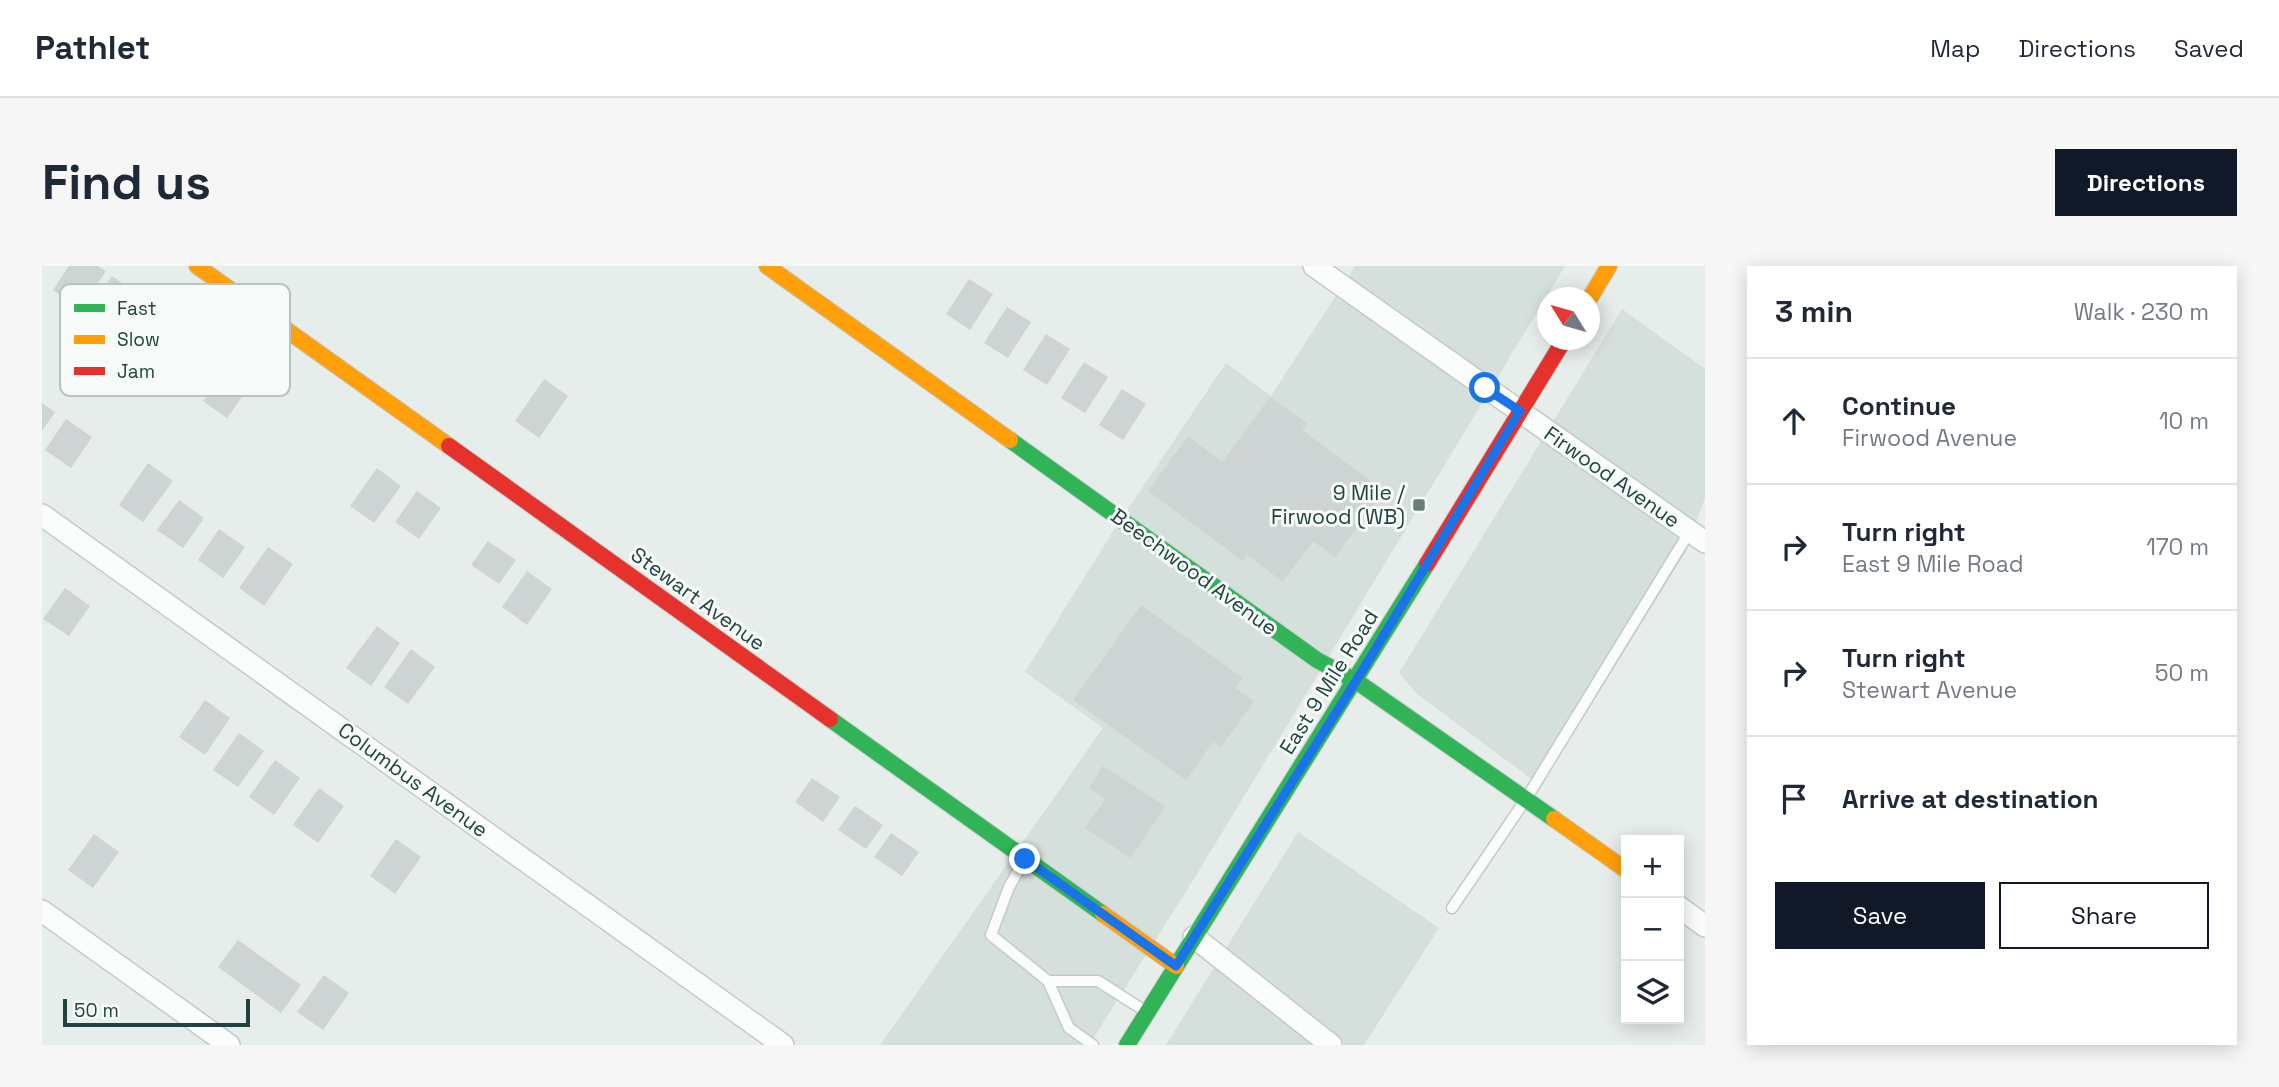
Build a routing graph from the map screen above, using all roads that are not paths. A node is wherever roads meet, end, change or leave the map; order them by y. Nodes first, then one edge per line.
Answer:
1 (197, 266) edge
2 (767, 266) edge
3 (1314, 266) edge
4 (1609, 266) edge
5 (222, 284) edge
6 (1597, 287) edge
7 (290, 333) edge
8 (1558, 350) edge
9 (1520, 411) junction
10 (42, 515) edge
11 (1697, 537) edge
12 (1356, 681) junction
13 (1526, 799) junction
14 (1025, 859) junction
15 (1621, 866) edge
16 (1451, 908) dead end
17 (42, 911) edge
18 (1684, 911) edge
19 (1705, 926) edge
20 (1194, 937) junction
21 (1176, 966) junction
22 (1048, 981) junction
23 (1147, 1012) junction
24 (229, 1045) edge
25 (783, 1045) edge
26 (1093, 1045) edge
27 (1127, 1045) edge
28 (1331, 1045) edge

1 - 5 street, Stewart Avenue
2 - 12 street, Beechwood Avenue
3 - 9 street, Firwood Avenue
4 - 6 street
7 - 14 street, Stewart Avenue
8 - 9 street, East 9 Mile Road
9 - 11 street, Firwood Avenue
9 - 12 street, East 9 Mile Road
10 - 25 street, Columbus Avenue
11 - 13 lane
12 - 13 street, Beechwood Avenue
12 - 20 street, East 9 Mile Road
13 - 15 street, Beechwood Avenue
13 - 16 lane
14 - 21 street, Stewart Avenue
14 - 22 lane
17 - 24 street
18 - 19 street
20 - 21 street, East 9 Mile Road
20 - 28 street
21 - 23 street, East 9 Mile Road
22 - 23 lane
22 - 26 lane
23 - 27 street, East 9 Mile Road

